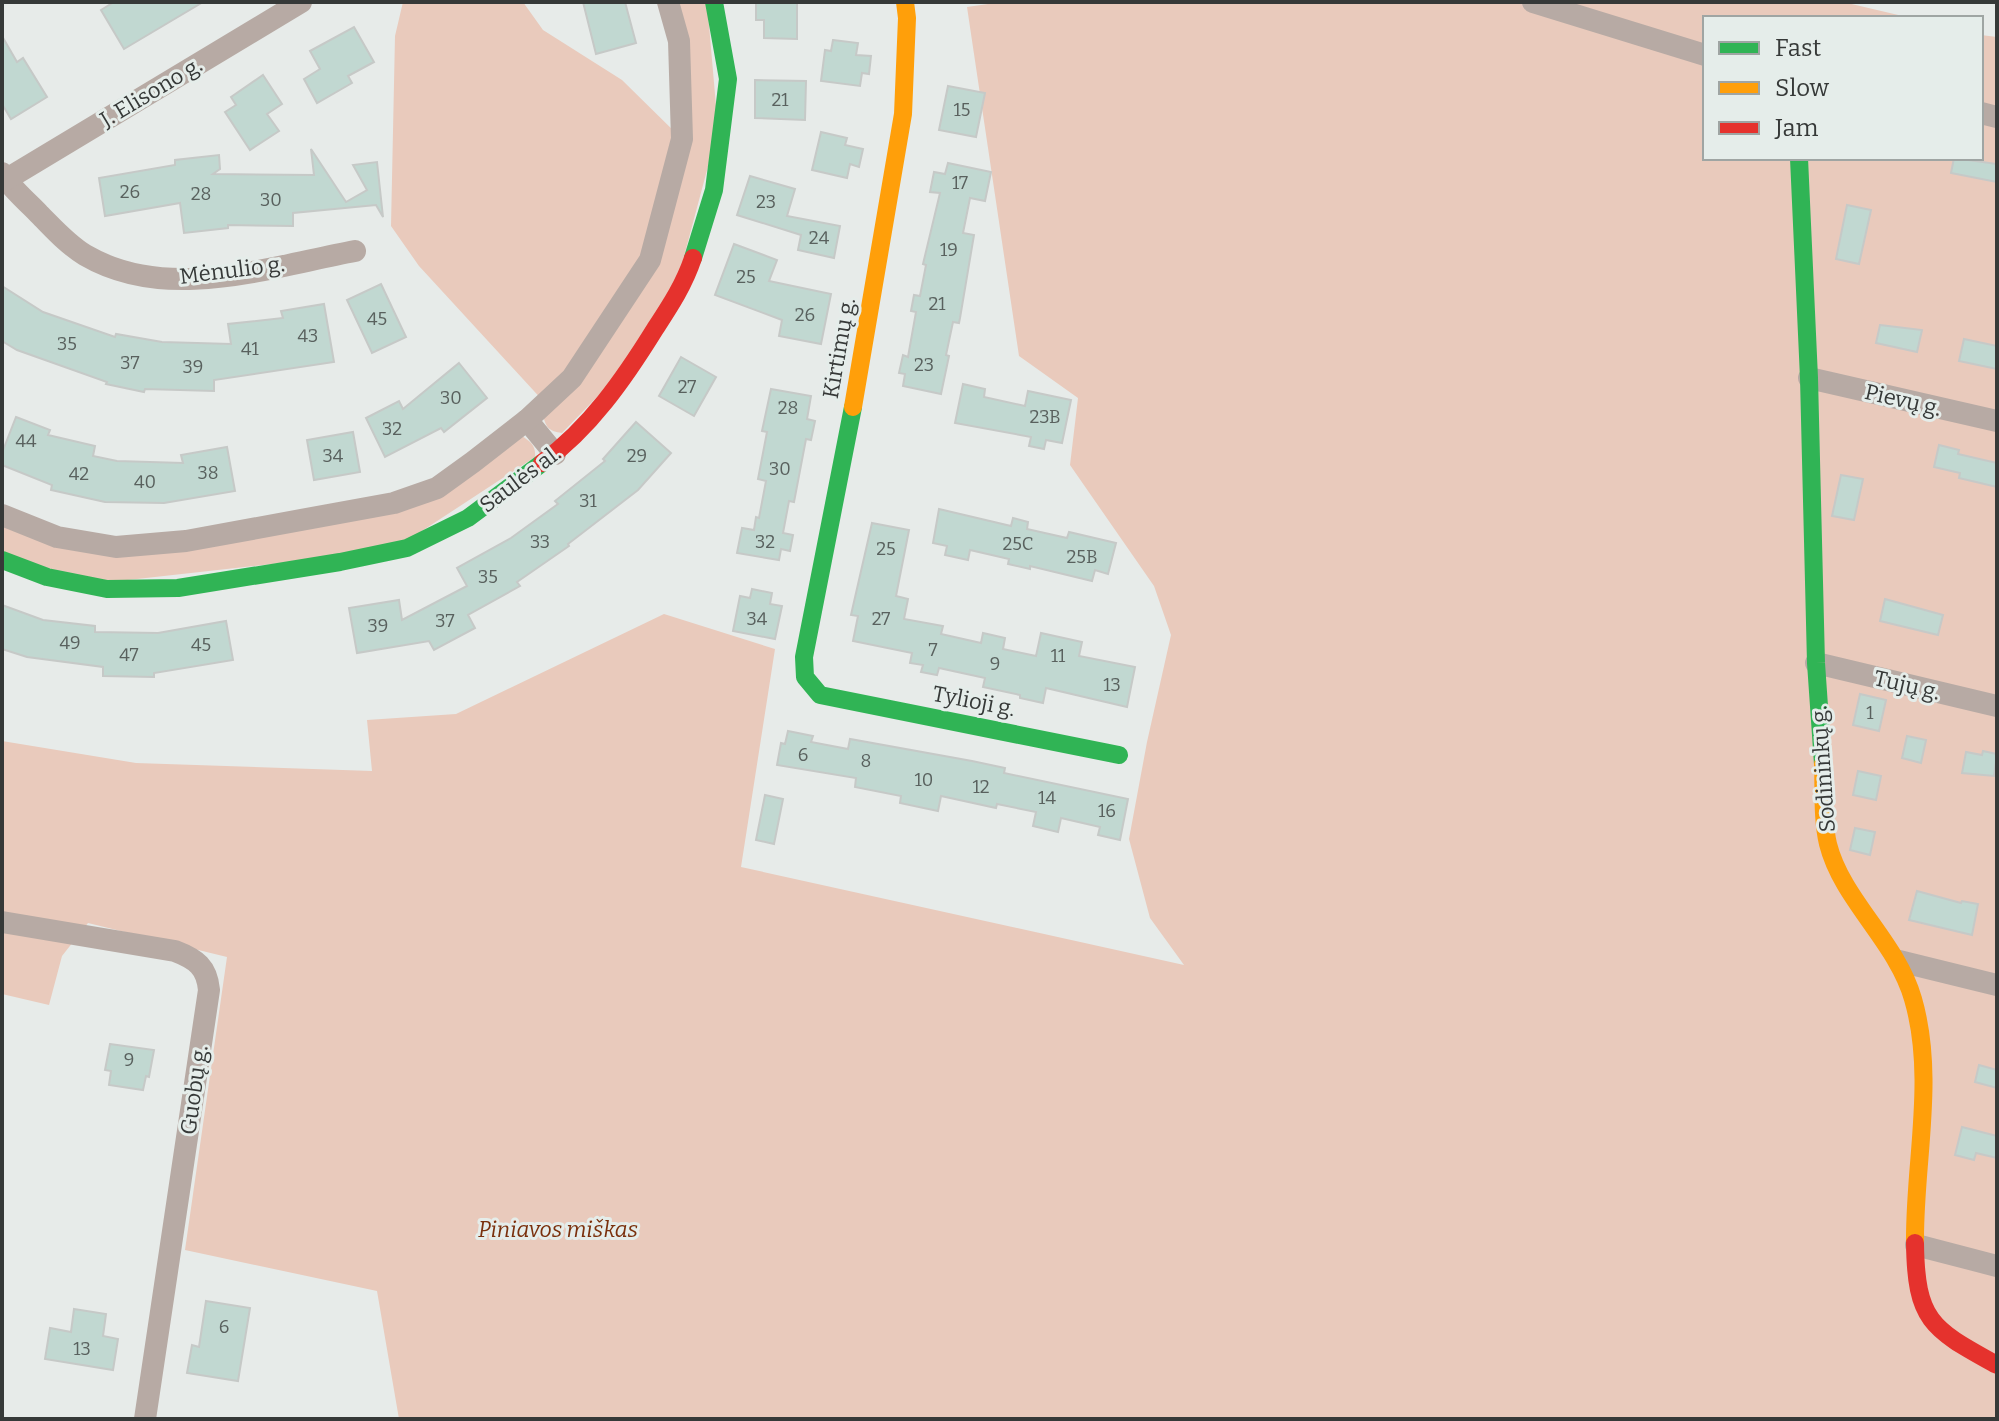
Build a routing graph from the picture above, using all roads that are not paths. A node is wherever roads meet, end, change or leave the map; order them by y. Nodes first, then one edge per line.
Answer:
1 (301, 2) edge
2 (668, 2) edge
3 (714, 2) edge
4 (905, 2) edge
5 (1533, 2) edge
6 (1703, 54) edge
7 (1799, 160) edge
8 (3, 178) edge
9 (355, 251) dead end
10 (1809, 378) junction
11 (527, 420) junction
12 (1997, 421) edge
13 (555, 454) junction
14 (2, 515) edge
15 (2, 560) edge
16 (1816, 663) junction
17 (820, 695) joint
18 (1997, 706) edge
19 (1119, 755) dead end
20 (2, 922) edge
21 (1899, 961) junction
22 (1997, 985) edge
23 (1916, 1245) junction
24 (1997, 1266) edge
25 (1997, 1365) edge
26 (145, 1419) edge

1 - 8 street, J. Elisono g.
2 - 11 street, Saulės al.
3 - 13 street, Saulės al.
4 - 17 street, Kirtimų g.
5 - 6 street
7 - 10 street, Sodininkų g.
8 - 9 street, Mėnulio g.
10 - 12 street, Pievų g.
10 - 16 street, Sodininkų g.
11 - 13 street
11 - 14 street, Saulės al.
13 - 15 street, Saulės al.
16 - 18 street, Tujų g.
16 - 21 street, Sodininkų g.
17 - 19 street, Tylioji g.
20 - 26 street, Guobų g.
21 - 22 street
21 - 23 street, Sodininkų g.
23 - 24 street
23 - 25 street, Sodininkų g.

